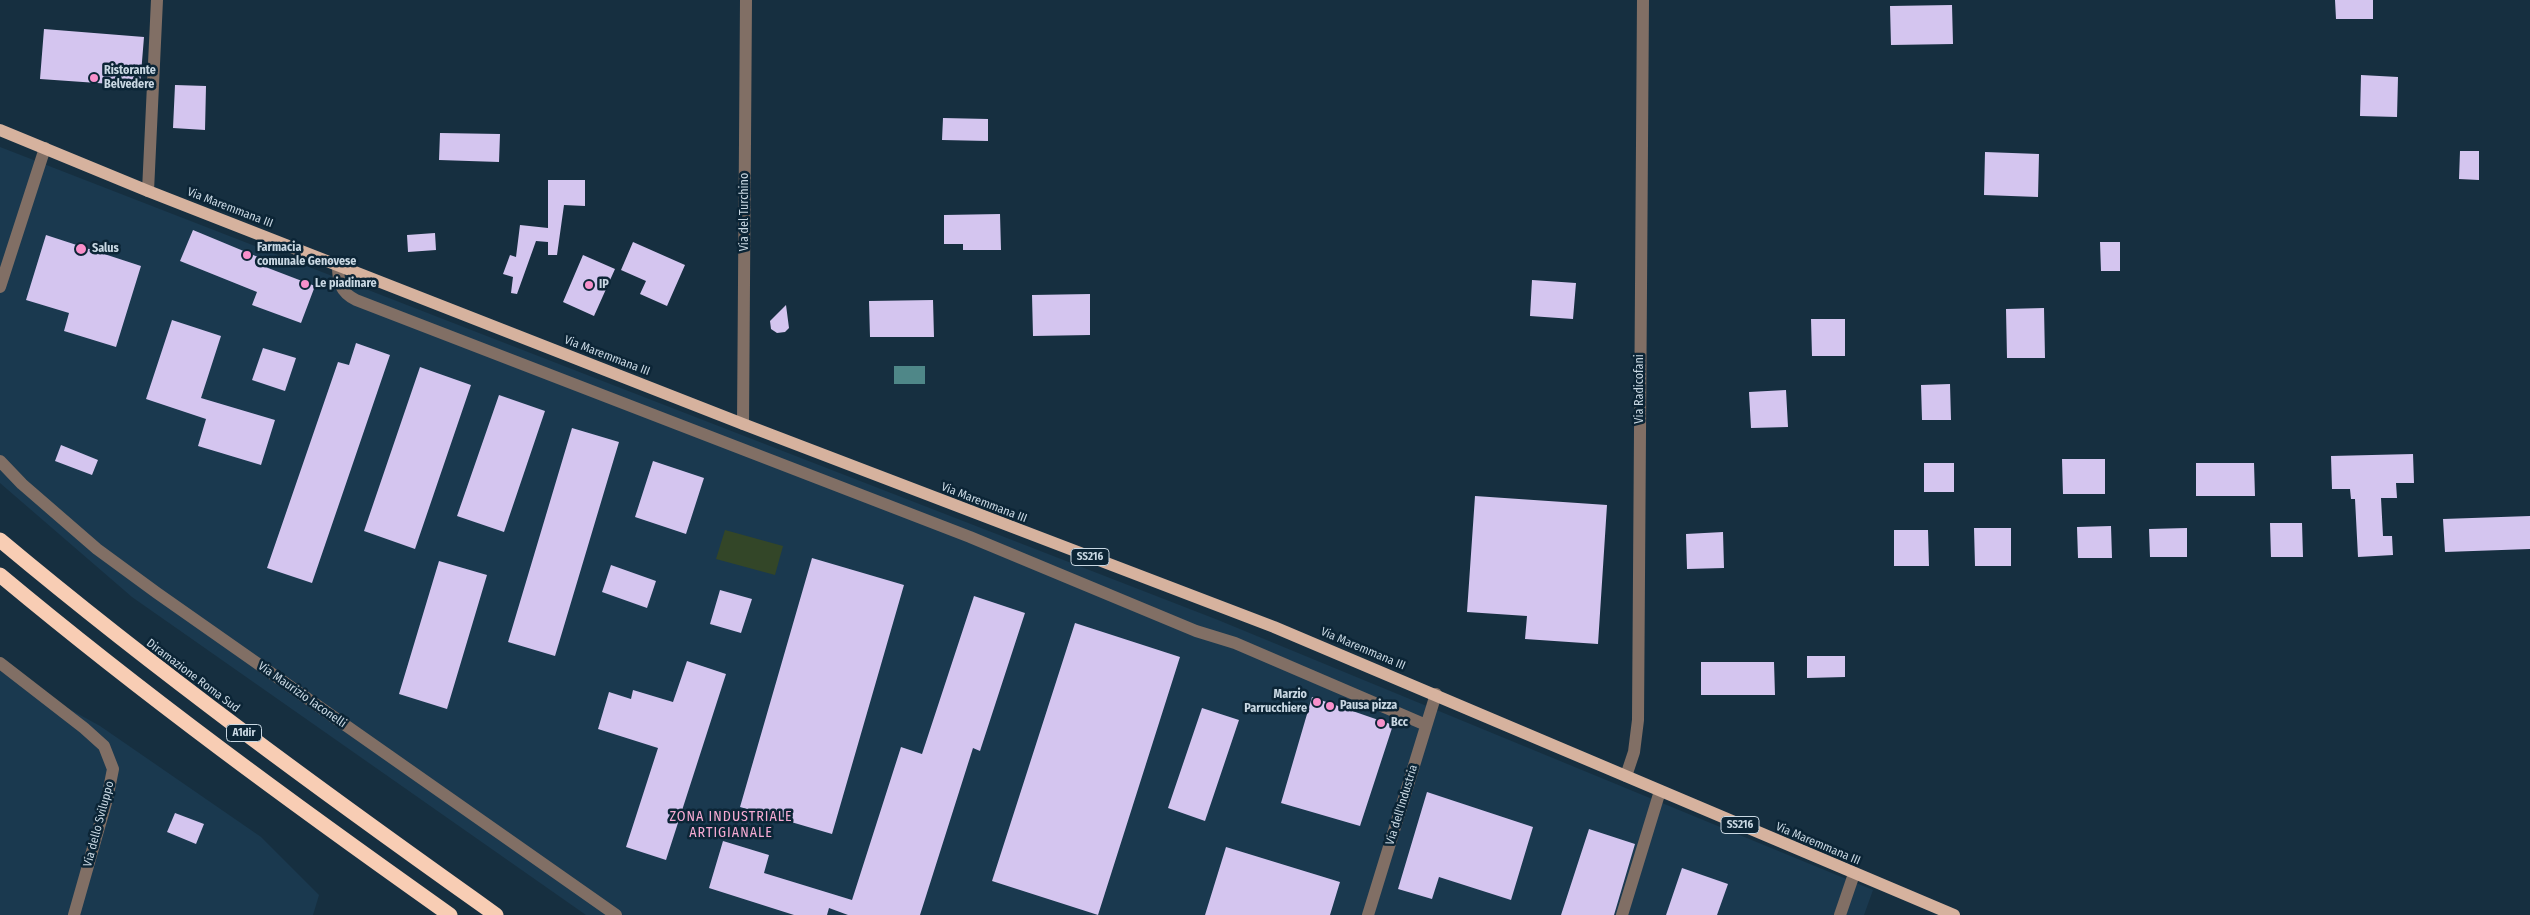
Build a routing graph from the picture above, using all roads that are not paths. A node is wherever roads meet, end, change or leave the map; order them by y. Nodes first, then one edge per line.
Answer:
1 (156, 0) edge
2 (746, 0) edge
3 (1643, 0) edge
4 (0, 130) edge
5 (45, 148) junction
6 (148, 191) junction
7 (338, 266) junction
8 (0, 287) edge
9 (743, 424) junction
10 (0, 461) edge
11 (0, 540) edge
12 (0, 575) edge
13 (0, 663) edge
14 (1436, 694) junction
15 (1426, 725) junction
16 (1626, 776) junction
17 (1660, 791) junction
18 (1854, 874) junction
19 (74, 915) edge
20 (450, 915) edge
21 (496, 915) edge
22 (616, 915) edge
23 (1368, 915) edge
24 (1622, 915) edge
25 (1840, 915) edge
26 (1954, 915) edge

1 - 6 street
2 - 9 street, Via del Turchino
3 - 16 street, Via Radicofani
4 - 5 main road, Via Maremmana III / SS216
5 - 6 main road, Via Maremmana III / SS216
5 - 8 street
6 - 7 main road, Via Maremmana III / SS216
7 - 9 main road, Via Maremmana III / SS216
7 - 15 street
9 - 14 main road, Via Maremmana III / SS216
10 - 22 street, Via Maurizio Iaconelli
11 - 21 highway, Diramazione Roma Sud / A1dir
12 - 20 highway, A1dir
13 - 19 street, Via dello Sviluppo
14 - 15 street, Via dell'Industria
14 - 16 main road, Via Maremmana III / SS216
15 - 23 street, Via dell'Industria
16 - 17 main road, Via Maremmana III / SS216
17 - 18 main road, Via Maremmana III / SS216
17 - 24 street
18 - 25 street
18 - 26 main road, Via Maremmana III / SS216

